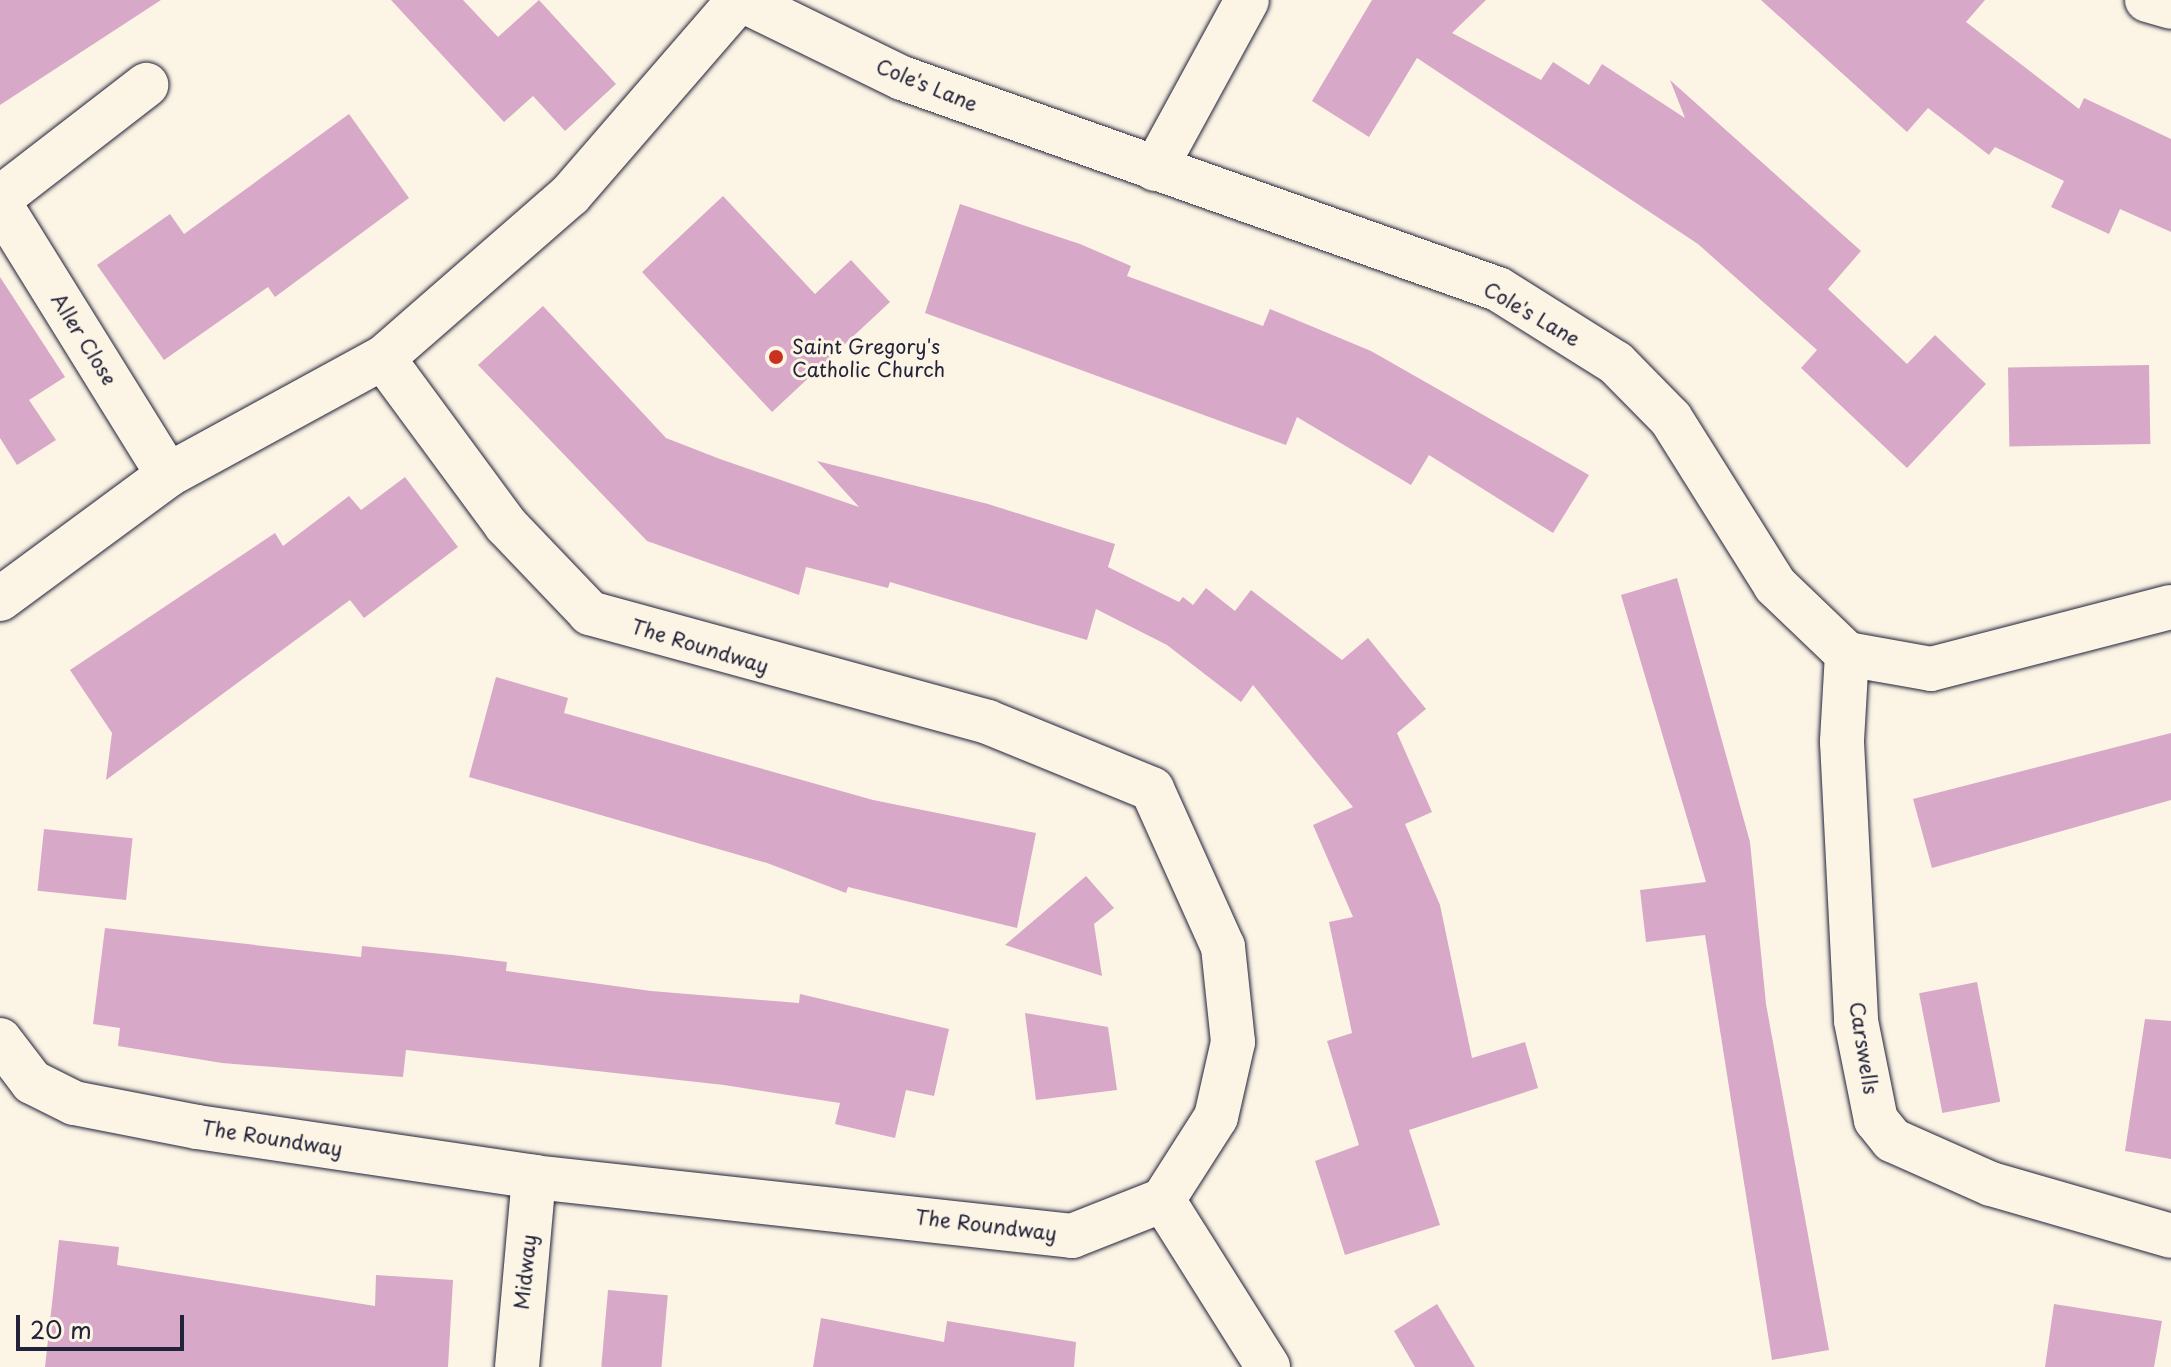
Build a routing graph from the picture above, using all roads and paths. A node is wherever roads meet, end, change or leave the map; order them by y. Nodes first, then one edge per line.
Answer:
1 (740, 0) edge
2 (1247, 0) edge
3 (2147, 0) edge
4 (2171, 7) edge
5 (146, 85) dead end
6 (1155, 169) junction
7 (0, 201) edge
8 (383, 358) junction
9 (168, 475) junction
10 (0, 599) edge
11 (2171, 607) edge
12 (1847, 654) junction
13 (0, 1040) edge
14 (534, 1177) junction
15 (1163, 1200) junction
16 (2171, 1236) edge
17 (517, 1367) edge
18 (1268, 1367) edge

1 - 6 street, Cole's Lane
1 - 8 street
2 - 6 street
3 - 4 street
5 - 7 street, Aller Close
6 - 12 street, Cole's Lane
7 - 9 street, Aller Close
8 - 9 street
8 - 15 street, The Roundway
9 - 10 street
11 - 12 street
12 - 16 street, Carswells
13 - 14 street, The Roundway
14 - 15 street, The Roundway
14 - 17 street, Midway
15 - 18 street

